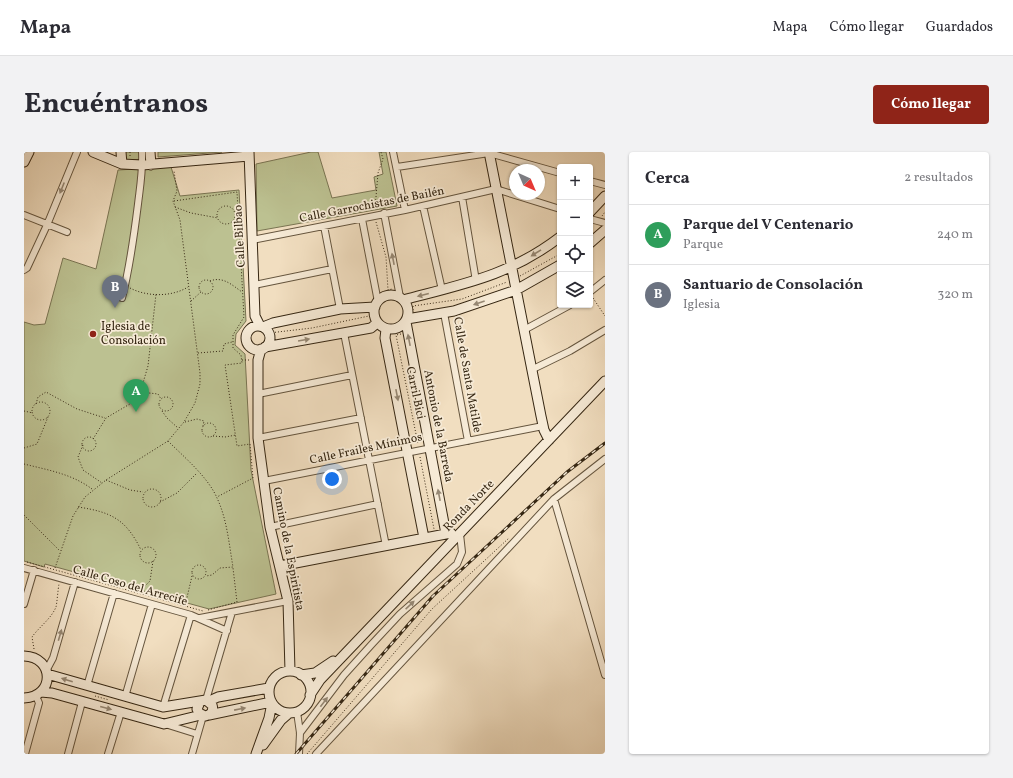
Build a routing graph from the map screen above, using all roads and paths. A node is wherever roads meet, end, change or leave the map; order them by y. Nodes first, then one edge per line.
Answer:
1 (29, 152) edge
2 (77, 152) edge
3 (93, 152) edge
4 (121, 152) edge
5 (130, 152) edge
6 (393, 152) edge
7 (489, 153) edge
8 (249, 154) edge
9 (145, 158) edge
10 (24, 162) edge
11 (172, 162) junction
12 (122, 164) junction
13 (397, 167) junction
14 (557, 172) edge
15 (593, 182) edge
16 (605, 185) edge
17 (496, 189) junction
18 (605, 196) edge
19 (462, 198) junction
20 (173, 201) junction
21 (174, 206) junction
22 (423, 206) junction
23 (557, 208) edge
24 (593, 209) edge
25 (405, 210) junction
26 (384, 213) junction
27 (24, 215) edge
28 (218, 218) junction
29 (362, 219) junction
30 (593, 220) edge
31 (605, 223) edge
32 (47, 225) junction
33 (324, 226) junction
34 (605, 230) edge
35 (67, 232) dead end
36 (557, 239) edge
37 (252, 240) junction
38 (593, 240) edge
39 (557, 256) edge
40 (557, 267) edge
41 (512, 268) junction
42 (332, 269) junction
43 (24, 270) edge
44 (514, 279) junction
45 (605, 280) edge
46 (210, 281) junction
47 (476, 281) junction
48 (254, 285) junction
49 (125, 286) junction
50 (189, 287) junction
51 (442, 290) junction
52 (516, 290) junction
53 (593, 290) edge
54 (202, 292) junction
55 (243, 292) junction
56 (156, 294) junction
57 (122, 298) dead end
58 (402, 298) junction
59 (593, 298) edge
60 (191, 301) junction
61 (372, 308) junction
62 (564, 308) edge
63 (340, 309) junction
64 (444, 313) junction
65 (255, 316) junction
66 (605, 316) edge
67 (409, 320) junction
68 (374, 326) junction
69 (250, 329) junction
70 (264, 329) junction
71 (386, 329) junction
72 (524, 330) junction
73 (605, 330) edge
74 (408, 332) junction
75 (344, 333) junction
76 (233, 342) junction
77 (260, 349) junction
78 (198, 353) junction
79 (242, 360) junction
80 (258, 360) junction
81 (531, 370) junction
82 (352, 375) junction
83 (605, 381) edge
84 (140, 393) junction
85 (258, 394) junction
86 (161, 399) junction
87 (36, 404) junction
88 (24, 411) edge
89 (162, 411) junction
90 (33, 412) junction
91 (48, 416) junction
92 (106, 418) junction
93 (361, 418) junction
94 (184, 422) junction
95 (543, 426) junction
96 (203, 427) junction
97 (179, 428) junction
98 (236, 435) junction
99 (213, 436) junction
100 (93, 438) junction
101 (258, 438) junction
102 (548, 440) junction
103 (168, 441) junction
104 (468, 441) junction
105 (83, 445) junction
106 (430, 447) junction
107 (24, 448) edge
108 (419, 450) junction
109 (408, 451) junction
110 (369, 459) junction
111 (605, 459) edge
112 (24, 464) edge
113 (198, 472) junction
114 (106, 480) junction
115 (264, 481) junction
116 (102, 483) junction
117 (93, 490) junction
118 (144, 493) junction
119 (217, 497) junction
120 (554, 499) junction
121 (159, 502) junction
122 (378, 504) junction
123 (78, 506) junction
124 (24, 515) edge
125 (270, 527) junction
126 (446, 534) junction
127 (459, 535) junction
128 (435, 536) junction
129 (511, 536) dead end
130 (424, 538) junction
131 (386, 546) junction
132 (60, 550) junction
133 (141, 550) junction
134 (153, 561) junction
135 (280, 566) junction
136 (233, 567) junction
137 (25, 568) edge
138 (55, 568) junction
139 (34, 570) junction
140 (192, 576) junction
141 (206, 576) junction
142 (60, 578) junction
143 (75, 582) junction
144 (114, 593) junction
145 (138, 593) junction
146 (288, 602) junction
147 (24, 604) edge
148 (152, 604) junction
149 (185, 606) junction
150 (232, 612) junction
151 (191, 615) junction
152 (200, 618) junction
153 (227, 631) junction
154 (351, 648) junction
155 (34, 652) dead end
156 (24, 656) edge
157 (290, 671) junction
158 (47, 673) junction
159 (301, 674) junction
160 (605, 675) edge
161 (87, 686) junction
162 (269, 688) junction
163 (38, 694) junction
164 (310, 696) junction
165 (124, 697) junction
166 (24, 698) edge
167 (205, 701) junction
168 (82, 702) junction
169 (271, 702) junction
170 (163, 707) junction
171 (121, 712) junction
172 (293, 712) junction
173 (204, 715) junction
174 (164, 724) junction
175 (300, 733) junction
176 (197, 734) junction
177 (25, 754) edge
178 (68, 754) edge
179 (108, 754) edge
180 (192, 754) edge
181 (256, 754) edge
182 (299, 754) edge
183 (307, 754) edge
184 (316, 754) edge

1 - 10 street
2 -> 32 street
3 - 12 street
4 - 12 street
5 - 9 path
6 - 13 street
7 - 13 street
7 - 14 street
7 - 17 street
8 - 11 street
8 - 37 street, Calle Bilbao
9 - 11 street
9 - 12 street
9 - 49 street
11 - 20 path
13 - 25 street
15 - 16 street
17 - 19 street, Calle Garrochistas de Bailén
17 - 23 street
17 - 41 street
18 - 24 street
19 - 22 street, Calle Garrochistas de Bailén
19 - 47 street
20 - 21 path
20 - 55 path
21 - 28 path
21 - 50 path
22 - 25 street, Calle Garrochistas de Bailén
22 - 51 street
25 - 26 street, Calle Garrochistas de Bailén
26 - 29 street, Calle Garrochistas de Bailén
58 -> 26 street
27 - 32 street
28 - 28 path
29 - 33 street, Calle Garrochistas de Bailén
29 - 61 street
30 - 31 street
32 - 35 street
32 - 43 street
33 - 37 street, Calle Garrochistas de Bailén
33 - 42 street
34 - 38 street
36 -> 41 street
37 - 48 street, Calle Bilbao
39 - 44 path
40 - 52 street
41 - 44 street
41 - 47 street
42 - 48 street
42 - 63 street
44 - 52 street
44 - 67 path
45 - 53 street
46 - 54 path
46 - 54 path
46 - 55 path
47 - 51 street
48 - 65 street, Calle Bilbao
49 - 56 path
49 - 57 street
50 - 56 path
50 - 60 path
51 -> 58 street
52 -> 64 street
52 - 72 street
54 - 60 path
55 - 76 path
56 - 84 path
58 - 61 street
58 - 67 street
59 - 66 path
60 - 78 path
61 - 63 street
61 - 68 path
61 - 68 street
61 - 70 path
62 - 72 street
63 - 70 street
64 - 67 street
64 - 104 street, Calle de Santa Matilde
65 - 69 street, Calle Bilbao
65 - 70 street, Calle Bilbao
67 - 71 street
67 - 74 street, Antonio de la Barreda
68 - 71 street
68 - 75 street
69 - 70 street
69 - 77 street
70 - 77 street
71 -> 109 street
72 - 81 street
73 - 81 street
106 -> 74 street, Antonio de la Barreda
74 - 108 path, Carril Bici
77 -> 75 street
75 - 82 street
76 - 78 path
76 - 79 path
77 - 80 street, Camino de la Espiritista
78 - 94 path
79 - 80 path
79 - 98 path
80 - 85 street, Camino de la Espiritista
81 - 95 street
82 - 85 street
82 - 93 street
83 - 102 street, Ronda Norte
84 - 86 path
84 - 92 path
85 - 101 street, Camino de la Espiritista
86 - 89 path
86 - 89 path
87 - 90 path
87 - 91 path
87 - 92 path
88 - 90 path
89 - 97 path
90 - 91 path
91 - 107 path
92 - 100 path
93 - 101 street
93 - 110 street
94 - 96 path
94 - 97 path
95 - 102 street
95 - 104 street, Calle Frailes Mínimos
96 - 99 path
96 - 99 path
97 - 103 path
98 - 99 path
98 - 119 path
100 - 105 path
100 - 105 path
101 - 115 street, Camino de la Espiritista
102 - 127 street, Ronda Norte
103 - 113 path
103 - 114 path
104 - 106 street, Calle Frailes Mínimos
105 - 116 path
106 - 108 street, Calle Frailes Mínimos
126 -> 106 street, Antonio de la Barreda
108 - 109 street, Calle Frailes Mínimos
108 - 128 path, Carril Bici
109 - 110 street, Calle Frailes Mínimos
109 - 130 street
110 - 115 street, Calle Frailes Mínimos
110 - 122 street
111 - 120 street
112 - 117 path
113 - 119 path
113 - 121 path
114 - 116 path
114 - 118 path
115 - 125 street, Camino de la Espiritista
116 - 117 path
117 - 123 path
118 - 121 path
118 - 121 path
119 - 136 path
120 - 160 street
120 - 184 street
122 - 125 street
122 - 131 street
123 - 132 path
123 - 133 path
124 - 132 path
125 - 135 street, Camino de la Espiritista
126 - 127 street
126 - 128 street
127 - 154 street, Ronda Norte
175 -> 127 street
128 - 130 street
129 - 183 path
130 - 131 street
131 - 135 street
132 - 138 path
133 - 134 path
133 - 134 path
134 - 145 path
135 - 146 street, Camino de la Espiritista
136 - 141 path
136 - 149 path
137 - 138 path
137 - 139 street, Calle Coso del Arrecife
138 - 145 path
139 - 142 street, Calle Coso del Arrecife
139 - 147 street
140 - 141 path
140 - 141 path
140 - 149 path
142 - 143 street, Calle Coso del Arrecife
142 - 155 path
143 - 144 street, Calle Coso del Arrecife
158 -> 143 street
144 - 148 street, Calle Coso del Arrecife
144 - 161 street
145 - 149 path
146 - 150 street
146 - 157 street, Camino de la Espiritista
148 - 151 street, Calle Coso del Arrecife
148 - 165 street
150 - 152 street
150 - 153 street
151 - 152 street, Calle Coso del Arrecife
151 - 170 street
152 - 153 street, Calle Coso del Arrecife
153 - 167 street
154 - 159 street, Ronda Norte
154 - 164 street, Ronda Norte
156 - 158 street
157 - 159 street, Ronda Norte
157 - 162 street
161 -> 158 street
158 - 163 street
159 - 164 street
161 - 165 street
162 - 167 street
162 - 169 street, Ronda Norte
163 - 166 street
163 - 168 street
163 - 177 street
164 - 172 street, Ronda Norte
165 - 170 street
167 - 170 street
167 - 173 street
167 - 173 street
168 -> 171 street
168 - 178 street
169 - 172 street
173 -> 169 street
169 - 181 street, Ronda Norte
171 - 174 street
171 - 179 street
172 - 175 street
172 - 181 street, Ronda Norte
173 - 174 street
173 - 176 street
174 - 176 street
175 - 182 street
176 - 180 street

